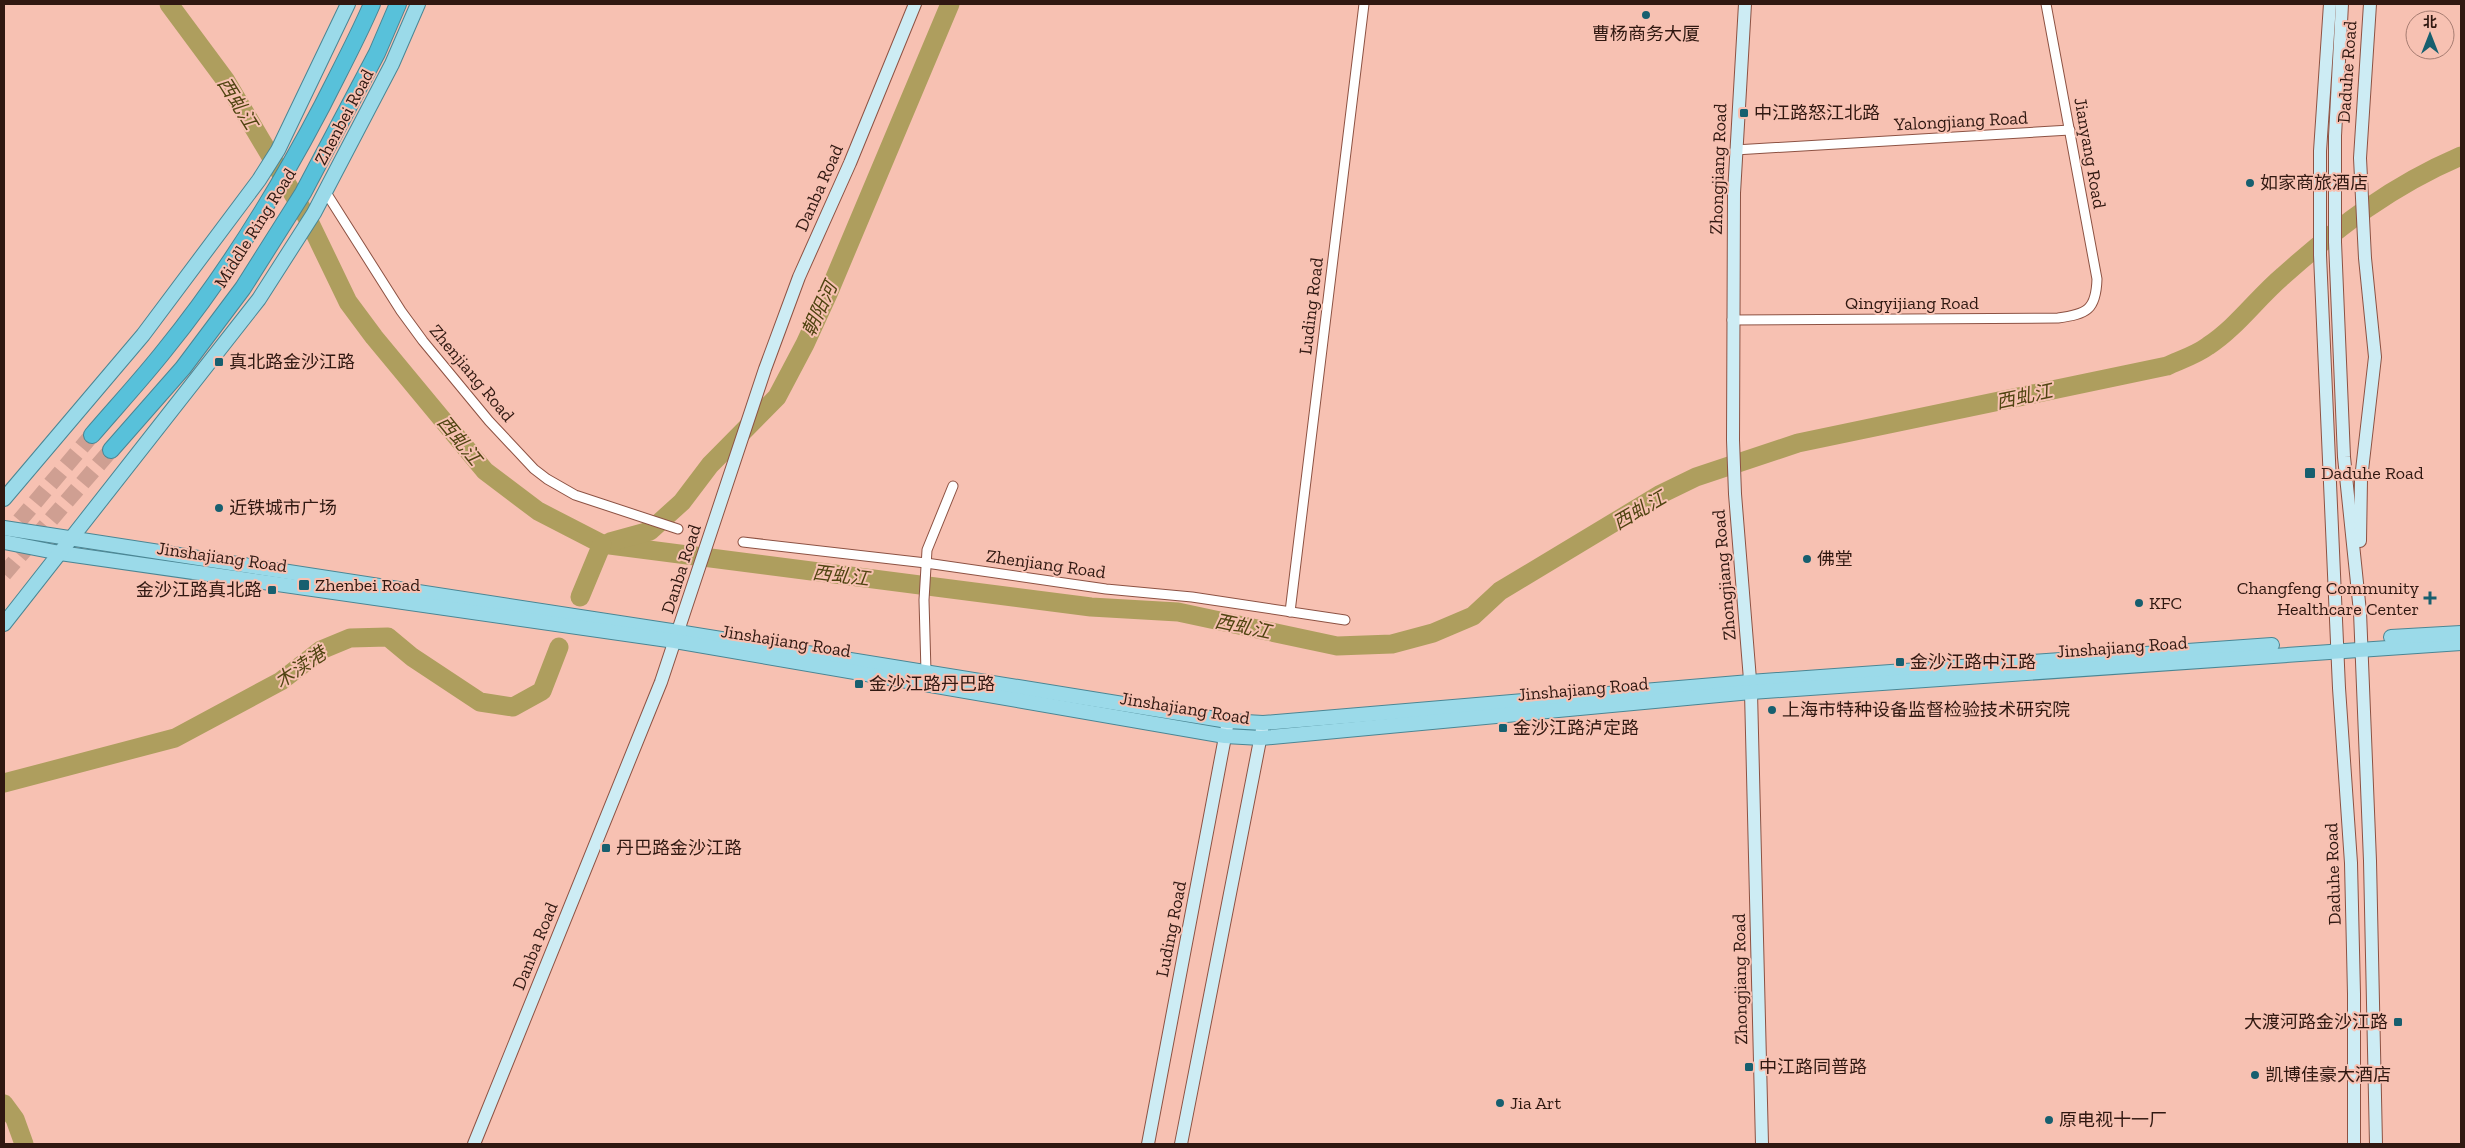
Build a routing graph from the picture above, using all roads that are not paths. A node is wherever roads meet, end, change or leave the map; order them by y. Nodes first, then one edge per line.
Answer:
1 (348, 4) edge
2 (372, 4) edge
3 (398, 4) edge
4 (418, 4) edge
5 (915, 4) edge
6 (1364, 4) edge
7 (1745, 4) edge
8 (2046, 4) edge
9 (2330, 4) edge
10 (2342, 4) edge
11 (2370, 4) edge
12 (2070, 130) junction
13 (1735, 150) junction
14 (325, 191) junction
15 (2090, 308) joint
16 (1732, 320) junction
17 (92, 435) tunnel mouth
18 (111, 450) tunnel mouth
19 (953, 486) dead end
20 (4, 498) edge
21 (4, 528) edge
22 (678, 529) dead end
23 (72, 540) junction
24 (4, 542) edge
25 (743, 542) dead end
26 (60, 553) junction
27 (2356, 560) junction
28 (926, 566) junction
29 (1290, 612) junction
30 (1344, 620) dead end
31 (4, 624) edge
32 (2461, 633) edge
33 (677, 636) junction
34 (2461, 643) edge
35 (2361, 644) junction
36 (2338, 645) junction
37 (926, 672) junction
38 (1751, 687) junction
39 (1228, 721) junction
40 (1263, 723) junction
41 (1225, 736) junction
42 (1261, 738) junction
43 (474, 1144) edge
44 (1148, 1144) edge
45 (1181, 1144) edge
46 (1762, 1144) edge
47 (2354, 1144) edge
48 (2376, 1144) edge

1 - 20 main road
2 - 17 highway, Middle Ring Road
3 - 18 highway, Middle Ring Road
4 - 14 main road, Zhenbei Road
5 - 33 main road, Danba Road
6 - 29 street, Luding Road
7 - 13 main road, Zhongjiang Road
8 - 12 street, Jianyang Road
9 - 36 main road, Daduhe Road
10 - 27 main road, Daduhe Road
11 - 27 main road, Daduhe Road
12 - 13 street, Yalongjiang Road
12 - 15 street, Jianyang Road
13 - 16 main road, Zhongjiang Road
14 - 22 street, Zhenjiang Road
14 - 23 main road, Zhenbei Road
15 - 16 street, Qingyijiang Road
16 - 38 main road, Zhongjiang Road
19 - 28 street
21 - 23 main road, Jinshajiang Road
23 - 26 main road, Zhenbei Road
23 - 33 main road, Jinshajiang Road
24 - 26 main road, Jinshajiang Road
25 - 28 street, Zhenjiang Road
26 - 31 main road, Zhenbei Road
26 - 33 main road, Jinshajiang Road
27 - 35 main road, Daduhe Road
28 - 29 street, Zhenjiang Road
28 - 37 street
29 - 30 street, Zhenjiang Road
32 - 35 main road, Jinshajiang Road
33 - 37 main road, Jinshajiang Road
33 - 41 main road, Jinshajiang Road
33 - 43 main road, Danba Road
34 - 35 main road, Jinshajiang Road
35 - 36 main road, Jinshajiang Road
35 - 48 main road, Daduhe Road
36 - 38 main road, Jinshajiang Road
36 - 47 main road, Daduhe Road
37 - 39 main road, Jinshajiang Road
38 - 40 main road, Jinshajiang Road
38 - 42 main road, Jinshajiang Road
38 - 46 main road, Zhongjiang Road
39 - 40 main road, Jinshajiang Road
39 - 41 main road, Luding Road
40 - 42 main road
41 - 42 main road, Jinshajiang Road
41 - 44 main road, Luding Road
42 - 45 main road

